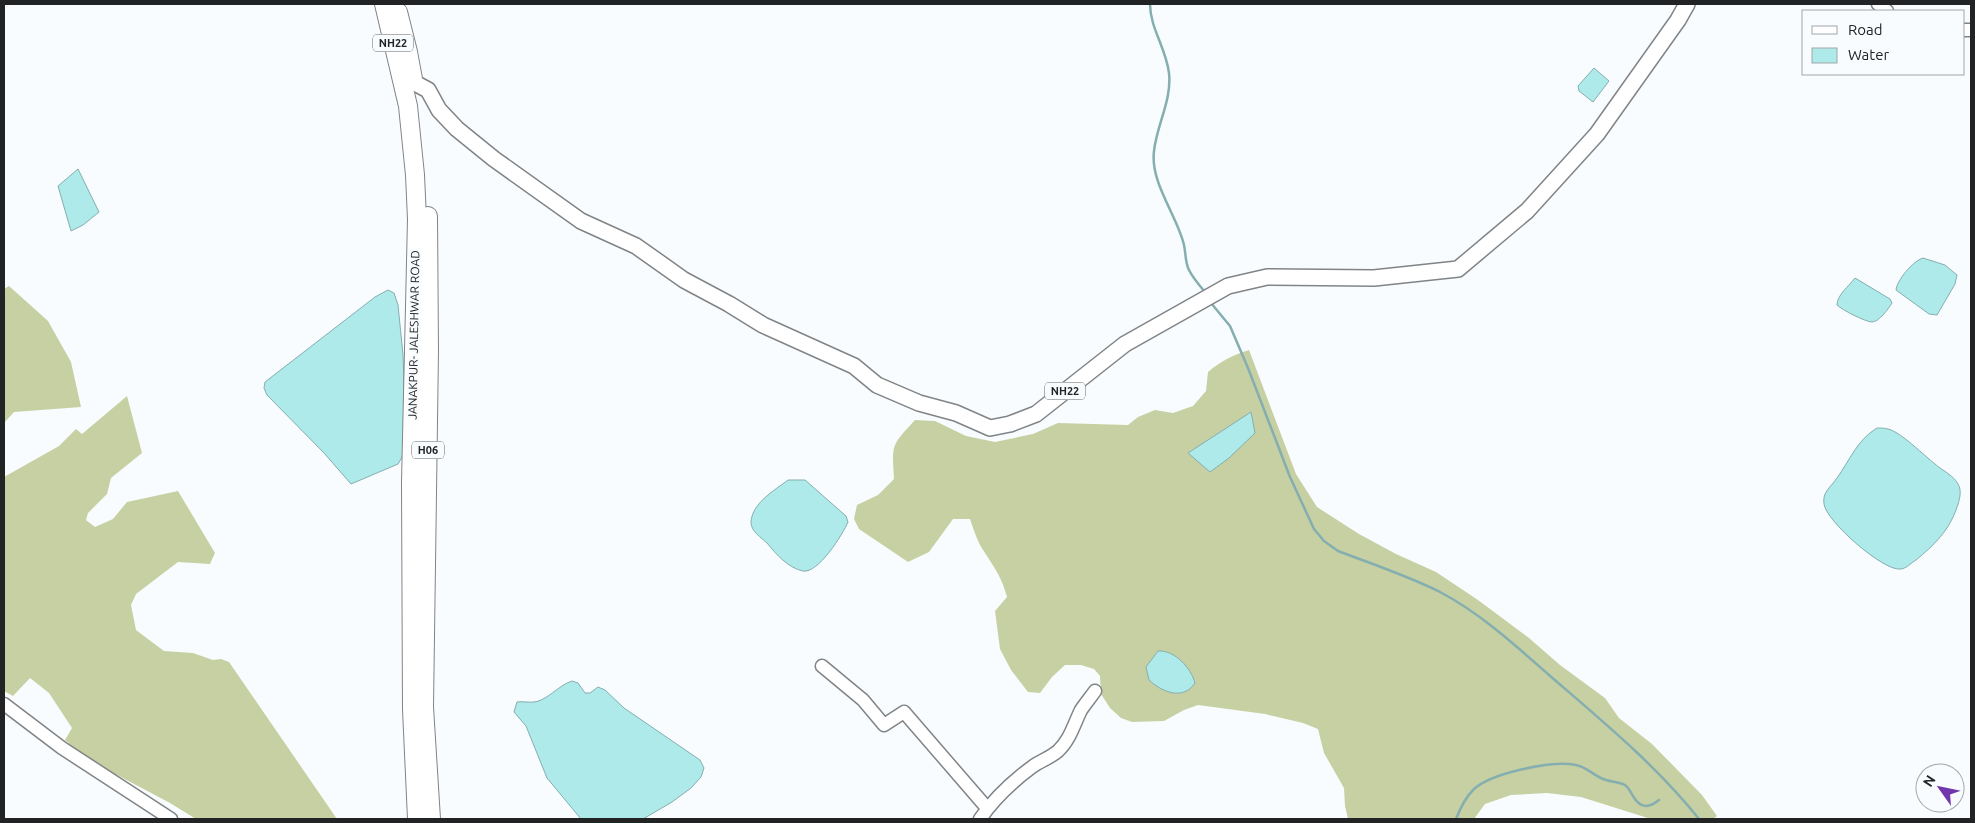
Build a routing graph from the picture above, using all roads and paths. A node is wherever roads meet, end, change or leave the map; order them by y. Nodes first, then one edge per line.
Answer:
1 (384, 4) edge
2 (396, 4) edge
3 (1687, 4) edge
4 (408, 82) junction
5 (822, 666) dead end
6 (1095, 692) dead end
7 (4, 704) edge
8 (987, 808) junction
9 (171, 819) edge
10 (417, 819) edge
11 (431, 819) edge
12 (980, 819) edge

1 - 4 highway, JANAKPUR- JALESHWAR ROAD / NH22
2 - 4 highway, JANAKPUR- JALESHWAR ROAD / NH22
3 - 4 main road, NH22
4 - 10 highway, JANAKPUR- JALESHWAR ROAD / H06
4 - 11 highway, JANAKPUR- JALESHWAR ROAD / H06
5 - 8 street
6 - 8 street
7 - 9 street
8 - 12 street

